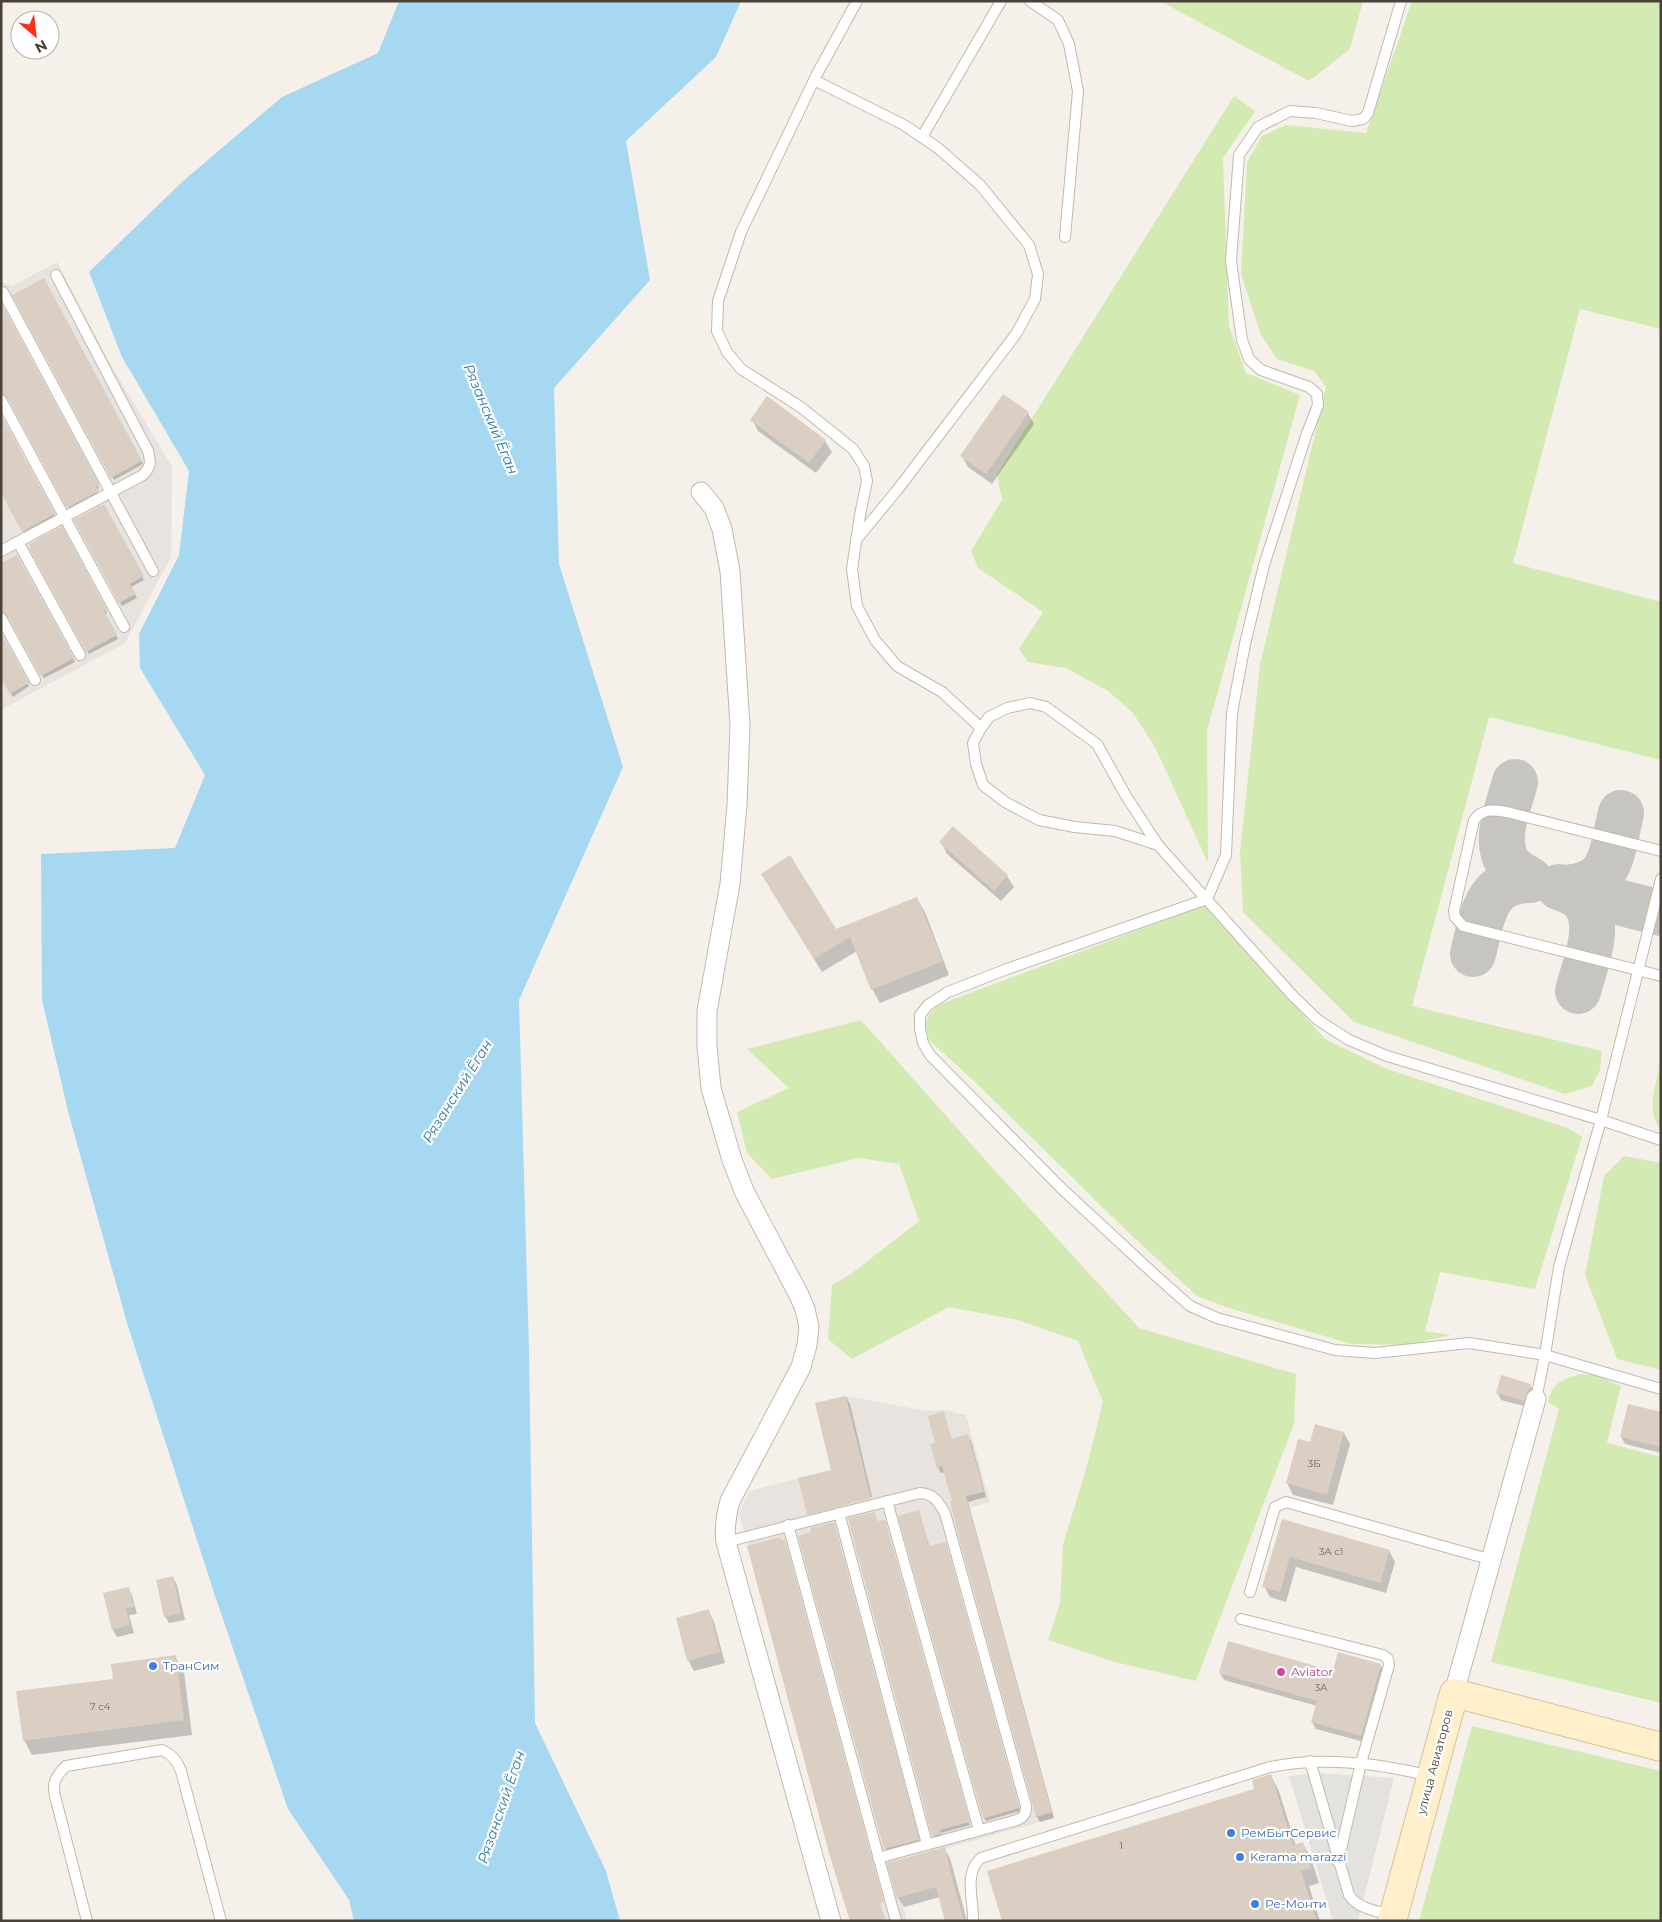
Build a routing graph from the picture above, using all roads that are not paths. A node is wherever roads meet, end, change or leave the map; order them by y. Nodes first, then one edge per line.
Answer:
1 (857, 1) edge
2 (1001, 1) edge
3 (1030, 1) edge
4 (1401, 1) edge
5 (814, 80) junction
6 (922, 137) junction
7 (1065, 237) dead end
8 (56, 275) dead end
9 (3, 292) dead end
10 (1, 400) edge
11 (111, 492) junction
12 (701, 492) dead end
13 (65, 517) junction
14 (856, 540) junction
15 (18, 542) junction
16 (1, 551) edge
17 (154, 572) dead end
18 (1, 618) edge
19 (124, 627) dead end
20 (80, 655) dead end
21 (35, 680) dead end
22 (981, 728) junction
23 (1158, 845) junction
24 (1661, 852) edge
25 (1661, 879) edge
26 (1207, 899) junction
27 (1638, 970) junction
28 (1661, 976) edge
29 (1601, 1120) junction
30 (1661, 1140) edge
31 (1545, 1355) junction
32 (1661, 1389) edge
33 (1536, 1398) joint
34 (887, 1501) junction
35 (839, 1513) junction
36 (788, 1526) junction
37 (726, 1542) junction
38 (1492, 1560) junction
39 (1250, 1592) dead end
40 (1241, 1619) dead end
41 (1454, 1693) junction
42 (1661, 1747) edge
43 (1310, 1761) junction
44 (1361, 1763) junction
45 (1432, 1777) junction
46 (979, 1830) junction
47 (927, 1844) junction
48 (878, 1858) junction
49 (1338, 1862) junction
50 (1393, 1918) edge
51 (87, 1921) edge
52 (221, 1921) edge
53 (831, 1921) edge
54 (896, 1921) edge
55 (974, 1921) edge

1 - 5 lane
2 - 6 lane
3 - 7 lane
4 - 26 lane
5 - 6 lane
5 - 14 lane
6 - 14 lane
8 - 11 lane
9 - 11 lane
10 - 13 lane
11 - 13 lane
11 - 17 lane
12 - 37 street
13 - 15 lane
13 - 19 lane
14 - 22 lane
15 - 16 lane
15 - 20 lane
18 - 21 lane
22 - 23 lane
22 - 23 lane
23 - 26 lane
24 - 27 lane
25 - 27 lane
26 - 29 lane
26 - 31 lane
27 - 28 lane
27 - 29 lane
29 - 30 lane
29 - 31 lane
31 - 32 lane
31 - 33 lane
33 - 38 street
34 - 35 lane
34 - 46 lane
34 - 46 lane
35 - 36 lane
35 - 47 lane
36 - 37 lane
36 - 48 lane
37 - 53 street
38 - 39 lane
38 - 41 street
40 - 44 lane
41 - 42 main road, улица Авиаторов
41 - 45 main road, улица Авиаторов
43 - 44 lane
43 - 49 lane
43 - 55 lane
44 - 45 lane
44 - 49 lane
45 - 50 main road, улица Авиаторов
46 - 47 lane
47 - 48 lane
48 - 54 lane
49 - 50 lane
51 - 52 lane

